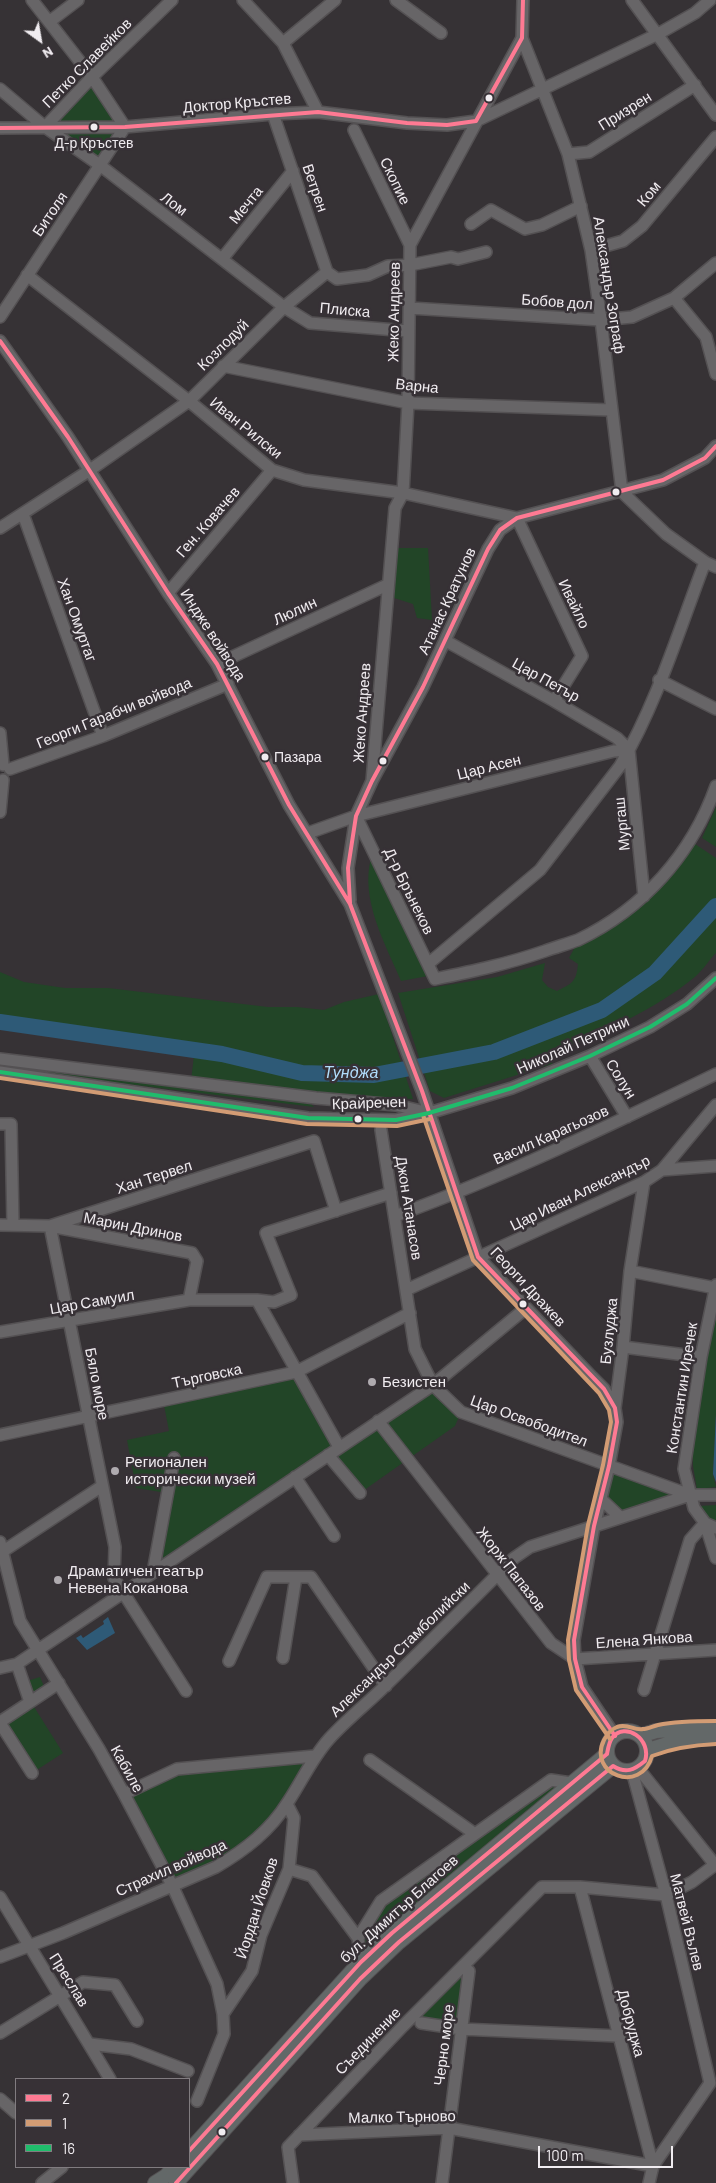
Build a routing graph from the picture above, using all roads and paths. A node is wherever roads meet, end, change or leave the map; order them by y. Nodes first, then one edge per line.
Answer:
1 (32, 0) edge
2 (78, 0) edge
3 (172, 0) edge
4 (243, 0) edge
5 (335, 0) edge
6 (396, 0) edge
7 (523, 0) edge
8 (632, 0) edge
9 (710, 0) edge
10 (49, 22) junction
11 (440, 33) dead end
12 (658, 34) junction
13 (522, 38) junction
14 (283, 43) junction
15 (92, 77) junction
16 (695, 85) junction
17 (0, 89) edge
18 (544, 89) junction
19 (318, 112) junction
20 (273, 114) junction
21 (716, 114) edge
22 (476, 121) junction
23 (45, 127) junction
24 (125, 127) junction
25 (0, 128) edge
26 (354, 130) dead end
27 (716, 137) edge
28 (568, 154) junction
29 (100, 166) junction
30 (293, 171) junction
31 (581, 206) junction
32 (470, 224) dead end
33 (410, 245) junction
34 (590, 250) junction
35 (486, 252) dead end
36 (222, 259) junction
37 (716, 263) edge
38 (410, 265) junction
39 (327, 272) junction
40 (27, 276) junction
41 (674, 298) junction
42 (284, 307) junction
43 (410, 308) junction
44 (0, 317) edge
45 (601, 320) junction
46 (408, 331) junction
47 (711, 334) edge
48 (0, 341) edge
49 (223, 366) junction
50 (716, 374) edge
51 (188, 401) junction
52 (408, 403) junction
53 (611, 410) junction
54 (716, 446) edge
55 (90, 470) junction
56 (272, 470) junction
57 (622, 492) junction
58 (402, 493) junction
59 (23, 514) junction
60 (517, 518) junction
61 (0, 528) edge
62 (711, 564) edge
63 (387, 585) junction
64 (168, 592) junction
65 (446, 641) junction
66 (217, 664) junction
67 (660, 680) junction
68 (228, 684) junction
69 (554, 701) junction
70 (716, 709) edge
71 (0, 733) edge
72 (103, 736) junction
73 (629, 750) junction
74 (4, 767) edge
75 (2, 779) edge
76 (372, 781) junction
77 (716, 786) edge
78 (0, 812) edge
79 (356, 816) junction
80 (308, 833) junction
81 (644, 896) junction
82 (350, 904) junction
83 (428, 964) junction
84 (716, 978) edge
85 (590, 1056) junction
86 (0, 1060) edge
87 (0, 1072) edge
88 (716, 1074) edge
89 (422, 1091) joint
90 (716, 1105) edge
91 (429, 1113) junction
92 (627, 1116) junction
93 (5, 1124) edge
94 (381, 1130) dead end
95 (716, 1166) edge
96 (662, 1170) junction
97 (644, 1182) junction
98 (391, 1193) junction
99 (457, 1193) junction
100 (336, 1211) junction
101 (395, 1216) junction
102 (0, 1225) edge
103 (13, 1225) junction
104 (50, 1226) junction
105 (478, 1258) junction
106 (630, 1271) junction
107 (716, 1286) edge
108 (406, 1290) junction
109 (189, 1300) junction
110 (257, 1300) junction
111 (526, 1308) junction
112 (410, 1314) junction
113 (69, 1322) junction
114 (0, 1332) edge
115 (623, 1347) junction
116 (701, 1356) junction
117 (296, 1372) junction
118 (432, 1385) junction
119 (615, 1408) junction
120 (88, 1416) junction
121 (378, 1421) junction
122 (0, 1435) edge
123 (339, 1447) junction
124 (328, 1455) junction
125 (174, 1458) dead end
126 (609, 1466) junction
127 (296, 1477) junction
128 (102, 1486) junction
129 (360, 1493) dead end
130 (690, 1495) junction
131 (713, 1496) edge
132 (600, 1498) junction
133 (620, 1517) junction
134 (704, 1524) junction
135 (594, 1526) junction
136 (716, 1528) edge
137 (334, 1536) dead end
138 (1, 1547) edge
139 (716, 1558) edge
140 (153, 1572) junction
141 (496, 1576) junction
142 (296, 1577) junction
143 (123, 1592) junction
144 (38, 1650) junction
145 (716, 1650) edge
146 (654, 1655) junction
147 (283, 1658) dead end
148 (575, 1659) junction
149 (229, 1661) dead end
150 (17, 1664) junction
151 (0, 1668) edge
152 (58, 1683) junction
153 (386, 1686) junction
154 (644, 1690) dead end
155 (186, 1692) dead end
156 (30, 1702) junction
157 (0, 1722) edge
158 (716, 1726) edge
159 (615, 1736) junction
160 (640, 1736) junction
161 (716, 1738) edge
162 (648, 1751) junction
163 (315, 1756) junction
164 (370, 1760) dead end
165 (610, 1760) junction
166 (635, 1769) junction
167 (32, 1773) dead end
168 (571, 1783) junction
169 (124, 1794) junction
170 (287, 1804) junction
171 (475, 1834) junction
172 (716, 1865) edge
173 (289, 1869) junction
174 (172, 1885) junction
175 (580, 1887) junction
176 (666, 1895) junction
177 (0, 1897) edge
178 (358, 1938) junction
179 (28, 1946) junction
180 (0, 1957) edge
181 (361, 1962) junction
182 (469, 1971) dead end
183 (60, 1997) junction
184 (223, 2014) junction
185 (136, 2021) dead end
186 (421, 2024) dead end
187 (461, 2029) junction
188 (0, 2033) edge
189 (618, 2036) junction
190 (90, 2044) junction
191 (188, 2071) dead end
192 (109, 2078) edge
193 (713, 2084) edge
194 (0, 2099) edge
195 (197, 2101) dead end
196 (15, 2111) edge
197 (448, 2128) junction
198 (299, 2135) junction
199 (190, 2150) edge
200 (190, 2153) edge
201 (653, 2166) junction
202 (61, 2168) edge
203 (42, 2183) edge
204 (293, 2183) edge
205 (442, 2183) edge
206 (649, 2183) edge

1 - 10 street
2 - 10 street
3 - 15 street, Петко Славейков
4 - 14 street
5 - 14 street
6 - 11 street
7 - 13 street
8 - 12 street
9 - 12 street
10 - 15 street
12 - 16 street
12 - 18 street
13 - 18 street, Александър Зограф
13 - 22 street, Жеко Андреев
14 - 19 street
15 - 23 street, Петко Славейков
15 - 24 street
16 - 21 street
16 - 28 street, Призрен
17 - 23 street, Лом
18 - 22 street
18 - 28 street, Александър Зограф
19 - 20 street, Доктор Кръстев
19 - 22 street, Доктор Кръстев
20 - 24 street, Доктор Кръстев
20 - 30 street, Ветрен
22 - 33 street, Жеко Андреев
23 - 24 street, Доктор Кръстев
23 - 25 street, Доктор Кръстев
23 - 29 street, Лом
24 - 29 street, Битоля
26 - 33 street, Скопие
27 - 34 street, Ком
28 - 31 street, Александър Зограф
29 - 36 street, Лом
29 - 40 street, Битоля
30 - 36 street, Мечта
30 - 39 street, Ветрен
31 - 32 street
31 - 34 street, Александър Зограф
33 - 38 street, Жеко Андреев
34 - 45 street, Александър Зограф
35 - 38 street
36 - 42 street, Лом
37 - 41 street, Бобов дол
38 - 39 street
38 - 43 street, Жеко Андреев
39 - 42 street, Козлодуй
40 - 44 street, Битоля
40 - 51 street, Иван Рилски
41 - 45 street, Бобов дол
41 - 47 street
42 - 46 street, Плиска
42 - 49 street, Козлодуй
43 - 45 street, Бобов дол
43 - 46 street, Жеко Андреев
45 - 53 street, Александър Зограф
46 - 52 street, Жеко Андреев
47 - 50 street
48 - 55 street, Индже войвода
49 - 51 street, Козлодуй
49 - 52 street, Варна
51 - 55 street, Козлодуй
51 - 56 street, Иван Рилски
52 - 53 street, Варна
52 - 58 street, Жеко Андреев
53 - 57 street, Александър Зограф
54 - 57 street, Атанас Кратунов
55 - 59 street, Козлодуй
55 - 64 street, Индже войвода
56 - 58 street, Иван Рилски
56 - 64 street, Ген. Ковачев
57 - 60 street, Атанас Кратунов
57 - 62 street
58 - 60 street, Иван Рилски
58 - 63 street, Жеко Андреев
59 - 61 street, Козлодуй
59 - 72 street, Хан Омуртаг
60 - 65 street, Атанас Кратунов
60 - 69 street, Ивайло
62 - 67 street
63 - 66 street, Люлин
63 - 76 street, Жеко Андреев
64 - 66 street, Индже войвода
65 - 69 street, Цар Петър
65 - 76 street, Атанас Кратунов
66 - 68 street, Индже войвода
67 - 70 street
67 - 73 street
68 - 72 street, Георги Гарабчи войвода
68 - 80 street, Индже войвода
69 - 73 street, Цар Петър
71 - 74 street
72 - 74 street, Георги Гарабчи войвода
73 - 79 street, Цар Асен
73 - 81 street, Мургаш
73 - 83 street
74 - 75 street
75 - 78 street
76 - 79 street, Атанас Кратунов
77 - 81 street
79 - 80 street, Цар Асен
79 - 82 street, Атанас Кратунов
79 - 83 street, Д-р Брънеков
80 - 82 street, Индже войвода
81 - 83 street, Д-р Брънеков
82 - 89 street, Индже войвода
84 - 85 street, Николай Петрини
85 - 91 street, Николай Петрини
85 - 92 street, Солун
86 - 91 street, Крайречен
87 - 91 street, Крайречен
88 - 92 street, Васил Карагьозов
89 - 91 street, Георги Дражев
90 - 96 street, Цар Иван Александър
91 - 99 street, Георги Дражев
92 - 99 street, Васил Карагьозов
93 - 103 street
94 - 98 street, Джон Атанасов
95 - 96 street
96 - 97 street, Цар Иван Александър
97 - 105 street, Цар Иван Александър
97 - 106 street, Бузлуджа
98 - 100 street
98 - 101 street, Джон Атанасов
99 - 101 street, Васил Карагьозов
99 - 105 street, Георги Дражев
100 - 104 street, Хан Тервел
100 - 110 street, Цар Самуил
101 - 108 street, Джон Атанасов
102 - 103 street, Хан Тервел
103 - 104 street, Хан Тервел
104 - 109 street, Марин Дринов
104 - 113 street, Бяло море
105 - 108 street, Цар Иван Александър
105 - 111 street, Георги Дражев
106 - 107 street
106 - 115 street, Бузлуджа
107 - 116 street, Константин Иречек
108 - 112 street, Джон Атанасов
109 - 110 street, Цар Самуил
109 - 113 street, Цар Самуил
110 - 117 street
111 - 118 street
111 - 119 street, Георги Дражев
112 - 117 street, Търговска
112 - 118 street, Джон Атанасов
113 - 114 street, Цар Самуил
113 - 120 street, Бяло море
115 - 116 street
115 - 119 street, Бузлуджа
116 - 130 street, Константин Иречек
117 - 120 street, Търговска
117 - 123 street
118 - 121 street
118 - 126 street, Цар Освободител
119 - 126 street, Бузлуджа
120 - 122 street, Търговска
120 - 128 street, Бяло море
121 - 123 street
121 - 141 street, Жорж Папазов
123 - 124 street
124 - 127 street
124 - 129 street
125 - 140 street
126 - 130 street, Цар Освободител
126 - 132 street, Бузлуджа
127 - 137 street
127 - 140 street
128 - 138 street
128 - 143 street, Бяло море
130 - 131 street, Цар Освободител
130 - 133 street, Александър Стамболийски
130 - 134 street, Константин Иречек
132 - 133 street
132 - 135 street, Бузлуджа
133 - 135 street, Александър Стамболийски
134 - 136 street
134 - 139 street, Константин Иречек
134 - 146 street
135 - 141 street, Александър Стамболийски
135 - 148 street, Бузлуджа
138 - 144 street, Кабиле
140 - 143 street
141 - 148 street, Жорж Папазов
141 - 153 street, Александър Стамболийски
142 - 147 street
142 - 149 street
142 - 153 street
143 - 144 street
143 - 155 street, Бяло море
144 - 150 street
144 - 152 street, Кабиле
145 - 146 street, Елена Янкова
146 - 148 street, Елена Янкова
146 - 154 street
148 - 159 street
150 - 151 street
150 - 156 street
152 - 156 street
152 - 169 street, Кабиле
153 - 163 street, Александър Стамболийски
156 - 157 street
157 - 167 street
158 - 160 main road
159 - 160 main road
159 - 165 main road
160 - 162 main road
161 - 162 main road
162 - 166 main road
163 - 169 street
163 - 170 street, Страхил войвода
164 - 171 street
165 - 166 main road
165 - 168 main road, бул. Димитър Благоев
165 - 200 main road, бул. Димитър Благоев
166 - 172 street
166 - 176 street, Матвей Вълев
168 - 171 street
168 - 181 main road, бул. Димитър Благоев
169 - 174 street, Кабиле
170 - 173 street, Йордан Йовков
170 - 174 street, Страхил войвода
171 - 178 street
172 - 176 street
173 - 178 street
173 - 184 street, Йордан Йовков
174 - 179 street, Страхил войвода
174 - 184 street, Кабиле
175 - 176 street, Съединение
175 - 189 street, Добруджа
175 - 198 street, Съединение
176 - 193 street, Матвей Вълев
177 - 179 street, Преслав
178 - 181 street
179 - 180 street, Страхил войвода
179 - 183 street, Преслав
181 - 199 main road, бул. Димитър Благоев
182 - 187 street, Черно море
183 - 185 street
183 - 188 street
183 - 190 street, Преслав
184 - 195 street, Кабиле
186 - 187 street, Съединение
187 - 189 street, Съединение
187 - 197 street, Черно море
189 - 201 street, Добруджа
190 - 191 street
190 - 192 street, Преслав
193 - 201 street, Матвей Вълев
194 - 196 street
197 - 198 street, Малко Търново
197 - 201 street, Малко Търново
197 - 205 street, Черно море
198 - 204 street, Съединение
201 - 206 street, Матвей Вълев
202 - 203 street

